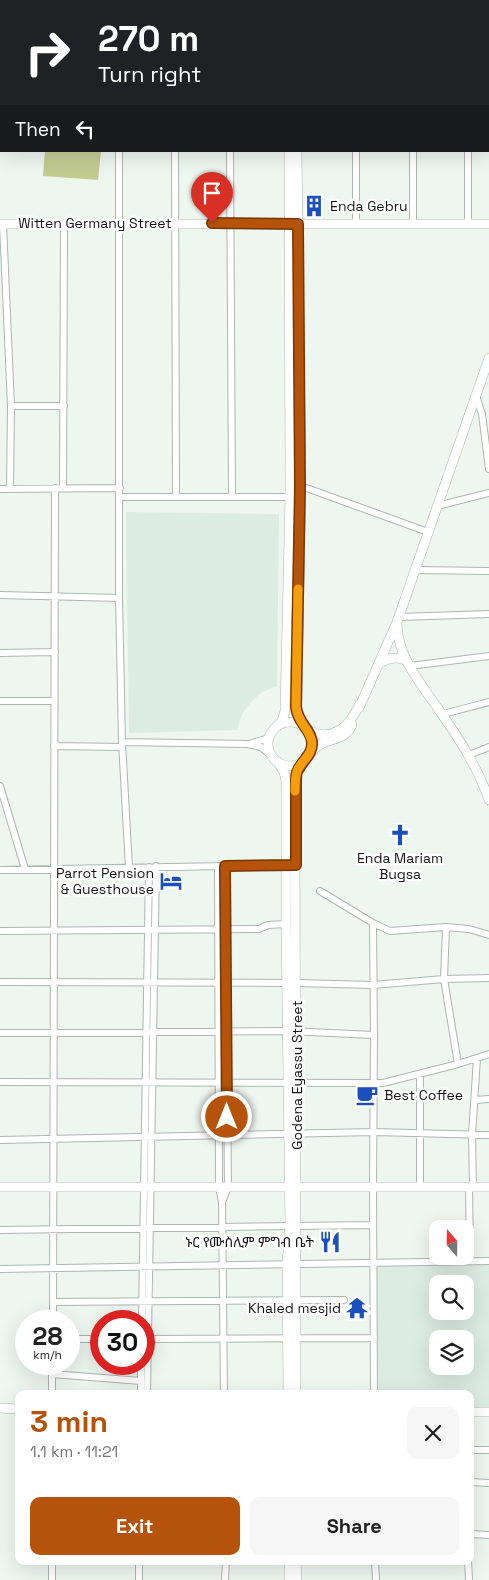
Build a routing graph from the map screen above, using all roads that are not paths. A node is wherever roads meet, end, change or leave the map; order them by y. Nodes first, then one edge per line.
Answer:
1 (119, 152) edge
2 (175, 152) edge
3 (230, 152) edge
4 (289, 152) edge
5 (298, 152) edge
6 (356, 152) edge
7 (412, 152) edge
8 (468, 152) edge
9 (64, 223) junction
10 (176, 223) junction
11 (231, 223) junction
12 (2, 224) edge
13 (119, 224) junction
14 (294, 224) junction
15 (356, 224) junction
16 (413, 224) junction
17 (468, 224) junction
18 (489, 224) edge
19 (489, 358) edge
20 (290, 365) junction
21 (299, 366) junction
22 (0, 368) edge
23 (9, 368) junction
24 (476, 396) junction
25 (11, 406) junction
26 (64, 406) junction
27 (489, 469) edge
28 (300, 486) junction
29 (10, 488) junction
30 (55, 488) junction
31 (63, 488) junction
32 (120, 488) junction
33 (0, 489) edge
34 (489, 494) edge
35 (120, 497) junction
36 (176, 497) junction
37 (232, 497) junction
38 (290, 497) junction
39 (437, 506) junction
40 (428, 532) junction
41 (415, 570) junction
42 (489, 571) edge
43 (0, 595) edge
44 (55, 596) junction
45 (287, 596) junction
46 (298, 596) junction
47 (119, 598) junction
48 (489, 614) edge
49 (398, 619) junction
50 (55, 652) junction
51 (0, 653) edge
52 (489, 656) edge
53 (380, 663) junction
54 (408, 664) junction
55 (0, 701) edge
56 (54, 701) junction
57 (489, 702) edge
58 (360, 704) junction
59 (443, 714) junction
60 (303, 727) junction
61 (273, 731) junction
62 (122, 744) junction
63 (248, 744) junction
64 (54, 746) junction
65 (489, 747) edge
66 (469, 755) junction
67 (307, 757) junction
68 (275, 760) junction
69 (486, 779) edge
70 (0, 786) edge
71 (489, 800) edge
72 (291, 865) junction
73 (156, 866) junction
74 (221, 866) junction
75 (149, 867) junction
76 (54, 868) junction
77 (128, 868) junction
78 (25, 869) junction
79 (0, 870) edge
80 (320, 891) dead end
81 (373, 923) junction
82 (286, 924) junction
83 (446, 927) junction
84 (54, 930) junction
85 (152, 930) junction
86 (218, 930) junction
87 (226, 930) junction
88 (0, 931) edge
89 (489, 935) edge
90 (444, 979) junction
91 (488, 981) edge
92 (0, 982) edge
93 (54, 982) junction
94 (151, 983) junction
95 (218, 983) junction
96 (226, 983) junction
97 (292, 983) junction
98 (373, 985) junction
99 (54, 1032) junction
100 (150, 1032) junction
101 (218, 1032) junction
102 (226, 1032) junction
103 (292, 1032) junction
104 (0, 1033) edge
105 (374, 1035) junction
106 (489, 1054) edge
107 (477, 1058) junction
108 (458, 1064) junction
109 (420, 1074) junction
110 (0, 1082) edge
111 (53, 1082) junction
112 (149, 1082) junction
113 (219, 1083) junction
114 (227, 1083) junction
115 (292, 1083) junction
116 (374, 1083) junction
117 (489, 1099) edge
118 (475, 1100) junction
119 (374, 1132) junction
120 (293, 1133) junction
121 (420, 1133) junction
122 (219, 1134) junction
123 (227, 1134) junction
124 (472, 1135) junction
125 (489, 1135) edge
126 (148, 1136) junction
127 (53, 1138) junction
128 (0, 1140) edge
129 (471, 1186) junction
130 (489, 1186) edge
131 (0, 1187) edge
132 (53, 1187) junction
133 (148, 1187) junction
134 (223, 1187) junction
135 (293, 1187) junction
136 (373, 1187) junction
137 (420, 1187) junction
138 (471, 1220) edge
139 (373, 1225) junction
140 (294, 1226) junction
141 (222, 1227) junction
142 (147, 1228) junction
143 (53, 1229) junction
144 (0, 1230) edge
145 (474, 1261) edge
146 (489, 1261) edge
147 (429, 1262) edge
148 (373, 1263) junction
149 (292, 1264) junction
150 (222, 1266) junction
151 (146, 1267) junction
152 (53, 1268) junction
153 (0, 1269) edge
154 (287, 1300) junction
155 (297, 1300) junction
156 (344, 1300) dead end
157 (145, 1301) junction
158 (223, 1301) junction
159 (53, 1302) junction
160 (53, 1310) edge
161 (144, 1310) edge
162 (145, 1310) edge
163 (291, 1338) junction
164 (374, 1338) junction
165 (155, 1339) edge
166 (223, 1339) junction
167 (52, 1375) edge
168 (65, 1375) edge
169 (141, 1375) edge
170 (147, 1375) edge
171 (141, 1381) junction
172 (52, 1390) edge
173 (141, 1390) edge
174 (147, 1390) edge
175 (224, 1390) edge
176 (288, 1390) edge
177 (296, 1390) edge
178 (374, 1390) edge
179 (0, 1408) edge
180 (15, 1409) edge
181 (474, 1412) edge
182 (489, 1412) edge
183 (474, 1450) edge
184 (489, 1450) edge
185 (474, 1482) edge
186 (489, 1483) edge
187 (474, 1534) edge
188 (489, 1535) edge
189 (52, 1565) edge
190 (139, 1565) edge
191 (226, 1565) edge
192 (288, 1565) edge
193 (296, 1565) edge
194 (375, 1565) edge
195 (468, 1565) edge
196 (52, 1580) edge
197 (139, 1580) edge
198 (225, 1580) edge
199 (289, 1580) edge
200 (297, 1580) edge
201 (376, 1580) edge
202 (468, 1580) edge

1 - 13 street
2 - 10 street
3 - 11 street
4 - 14 street
5 - 14 street
6 - 15 street
7 - 16 street
8 - 17 street
9 - 12 street, Witten Germany Street
9 - 13 street, Witten Germany Street
9 - 26 street
10 - 11 street, Witten Germany Street
10 - 13 street, Witten Germany Street
10 - 36 street
11 - 14 street, Witten Germany Street
11 - 37 street
12 - 23 street
13 - 32 street
14 - 15 street, Witten Germany Street
14 - 20 street
14 - 21 street
15 - 16 street, Witten Germany Street
16 - 17 street, Witten Germany Street
17 - 18 street, Witten Germany Street
19 - 24 street
20 - 21 street
20 - 38 street
21 - 28 street
22 - 23 street
23 - 25 street
24 - 27 street
24 - 39 street
25 - 26 street
25 - 29 street
26 - 31 street
28 - 40 street
28 - 46 street
29 - 30 street
29 - 33 street
30 - 31 street
30 - 44 street
31 - 32 street
32 - 35 street
34 - 39 street
35 - 36 street
35 - 47 street
36 - 37 street
37 - 38 street
38 - 45 street
39 - 40 street
40 - 41 street
41 - 42 street
41 - 49 street
43 - 44 street
44 - 47 street
44 - 50 street
45 - 46 street
45 - 61 street
46 - 60 street
47 - 62 street
48 - 49 street
49 - 53 street
49 - 54 street
50 - 51 street
50 - 56 street
52 - 54 street
53 - 54 street
53 - 58 street
54 - 59 street
55 - 56 street
56 - 64 street
57 - 59 street
58 - 60 street
58 - 67 street
59 - 66 street
60 - 61 street
60 - 67 street
61 - 63 street
61 - 68 street
62 - 63 street
62 - 64 street
62 - 77 street
63 - 68 street
64 - 76 street
65 - 66 street
66 - 69 street
67 - 68 street
67 - 72 street, Godena Eyassu Street
68 - 72 street, Godena Eyassu Street
69 - 71 street
70 - 78 street
72 - 74 street
72 - 82 street, Godena Eyassu Street
72 - 97 street, Godena Eyassu Street
73 - 74 street
73 - 75 street
73 - 85 street
74 - 86 street
74 - 87 street
75 - 77 street
75 - 85 street
76 - 77 street
76 - 78 street
76 - 84 street
78 - 79 street
80 - 81 street
81 - 83 street
81 - 98 street
82 - 87 street
82 - 97 street, Godena Eyassu Street
83 - 89 street
83 - 90 street
84 - 85 street
84 - 88 street
84 - 93 street
85 - 86 street
85 - 94 street
86 - 87 street
86 - 95 street
87 - 96 street
90 - 91 street
90 - 98 street
90 - 108 street
92 - 93 street
93 - 94 street
93 - 99 street
94 - 95 street
94 - 100 street
95 - 96 street
95 - 101 street
96 - 97 street
96 - 102 street
97 - 98 street
97 - 103 street, Godena Eyassu Street
98 - 105 street
99 - 100 street
99 - 104 street
99 - 111 street
100 - 101 street
100 - 112 street
101 - 102 street
101 - 113 street
102 - 103 street
102 - 114 street
103 - 105 street
103 - 115 street, Godena Eyassu Street
105 - 116 street
106 - 107 street
107 - 108 street
107 - 118 street
108 - 109 street
109 - 116 street
109 - 121 street
110 - 111 street
111 - 112 street
111 - 127 street
112 - 113 street
112 - 126 street
113 - 114 street
113 - 122 street
114 - 115 street
114 - 123 street
115 - 116 street
115 - 120 street, Godena Eyassu Street
116 - 119 street
117 - 118 street
118 - 124 street
119 - 120 street
119 - 121 street
119 - 136 street
120 - 123 street
120 - 135 street, Godena Eyassu Street
121 - 124 street
121 - 137 street
122 - 123 street
122 - 126 street
122 - 134 street
123 - 134 street
124 - 125 street
124 - 129 street
126 - 127 street
126 - 133 street
127 - 128 street
127 - 132 street
129 - 130 street
129 - 137 street
129 - 138 street
131 - 132 street
132 - 133 street
132 - 143 street
133 - 134 street
133 - 142 street
134 - 135 street
134 - 141 street
135 - 136 street
135 - 140 street, Godena Eyassu Street
136 - 137 street
136 - 139 street
139 - 140 street
139 - 148 street
140 - 141 street
140 - 149 street, Godena Eyassu Street
141 - 142 street
141 - 150 street
142 - 143 street
142 - 151 street
143 - 144 street
143 - 152 street
145 - 146 street
147 - 148 street
148 - 149 street
148 - 164 street
149 - 150 street
149 - 154 street, Godena Eyassu Street
149 - 155 street, Godena Eyassu Street
150 - 151 street
150 - 158 street
151 - 152 street
151 - 157 street
152 - 153 street
152 - 159 street
154 - 155 street
154 - 158 street
154 - 163 street, Godena Eyassu Street
155 - 156 street
155 - 163 street, Godena Eyassu Street
157 - 158 street
157 - 159 street
157 - 161 street
157 - 162 street
158 - 166 street
159 - 160 street
163 - 164 street
163 - 166 street
163 - 176 street, Godena Eyassu Street
163 - 177 street, Godena Eyassu Street
164 - 178 street
165 - 166 street
166 - 175 street
167 - 172 street
168 - 171 street
169 - 171 street
170 - 174 street
171 - 173 street
179 - 180 street
181 - 182 street
183 - 184 street
185 - 186 street
187 - 188 street
189 - 196 street
190 - 197 street
191 - 198 street
192 - 199 street
193 - 200 street
194 - 201 street
195 - 202 street

